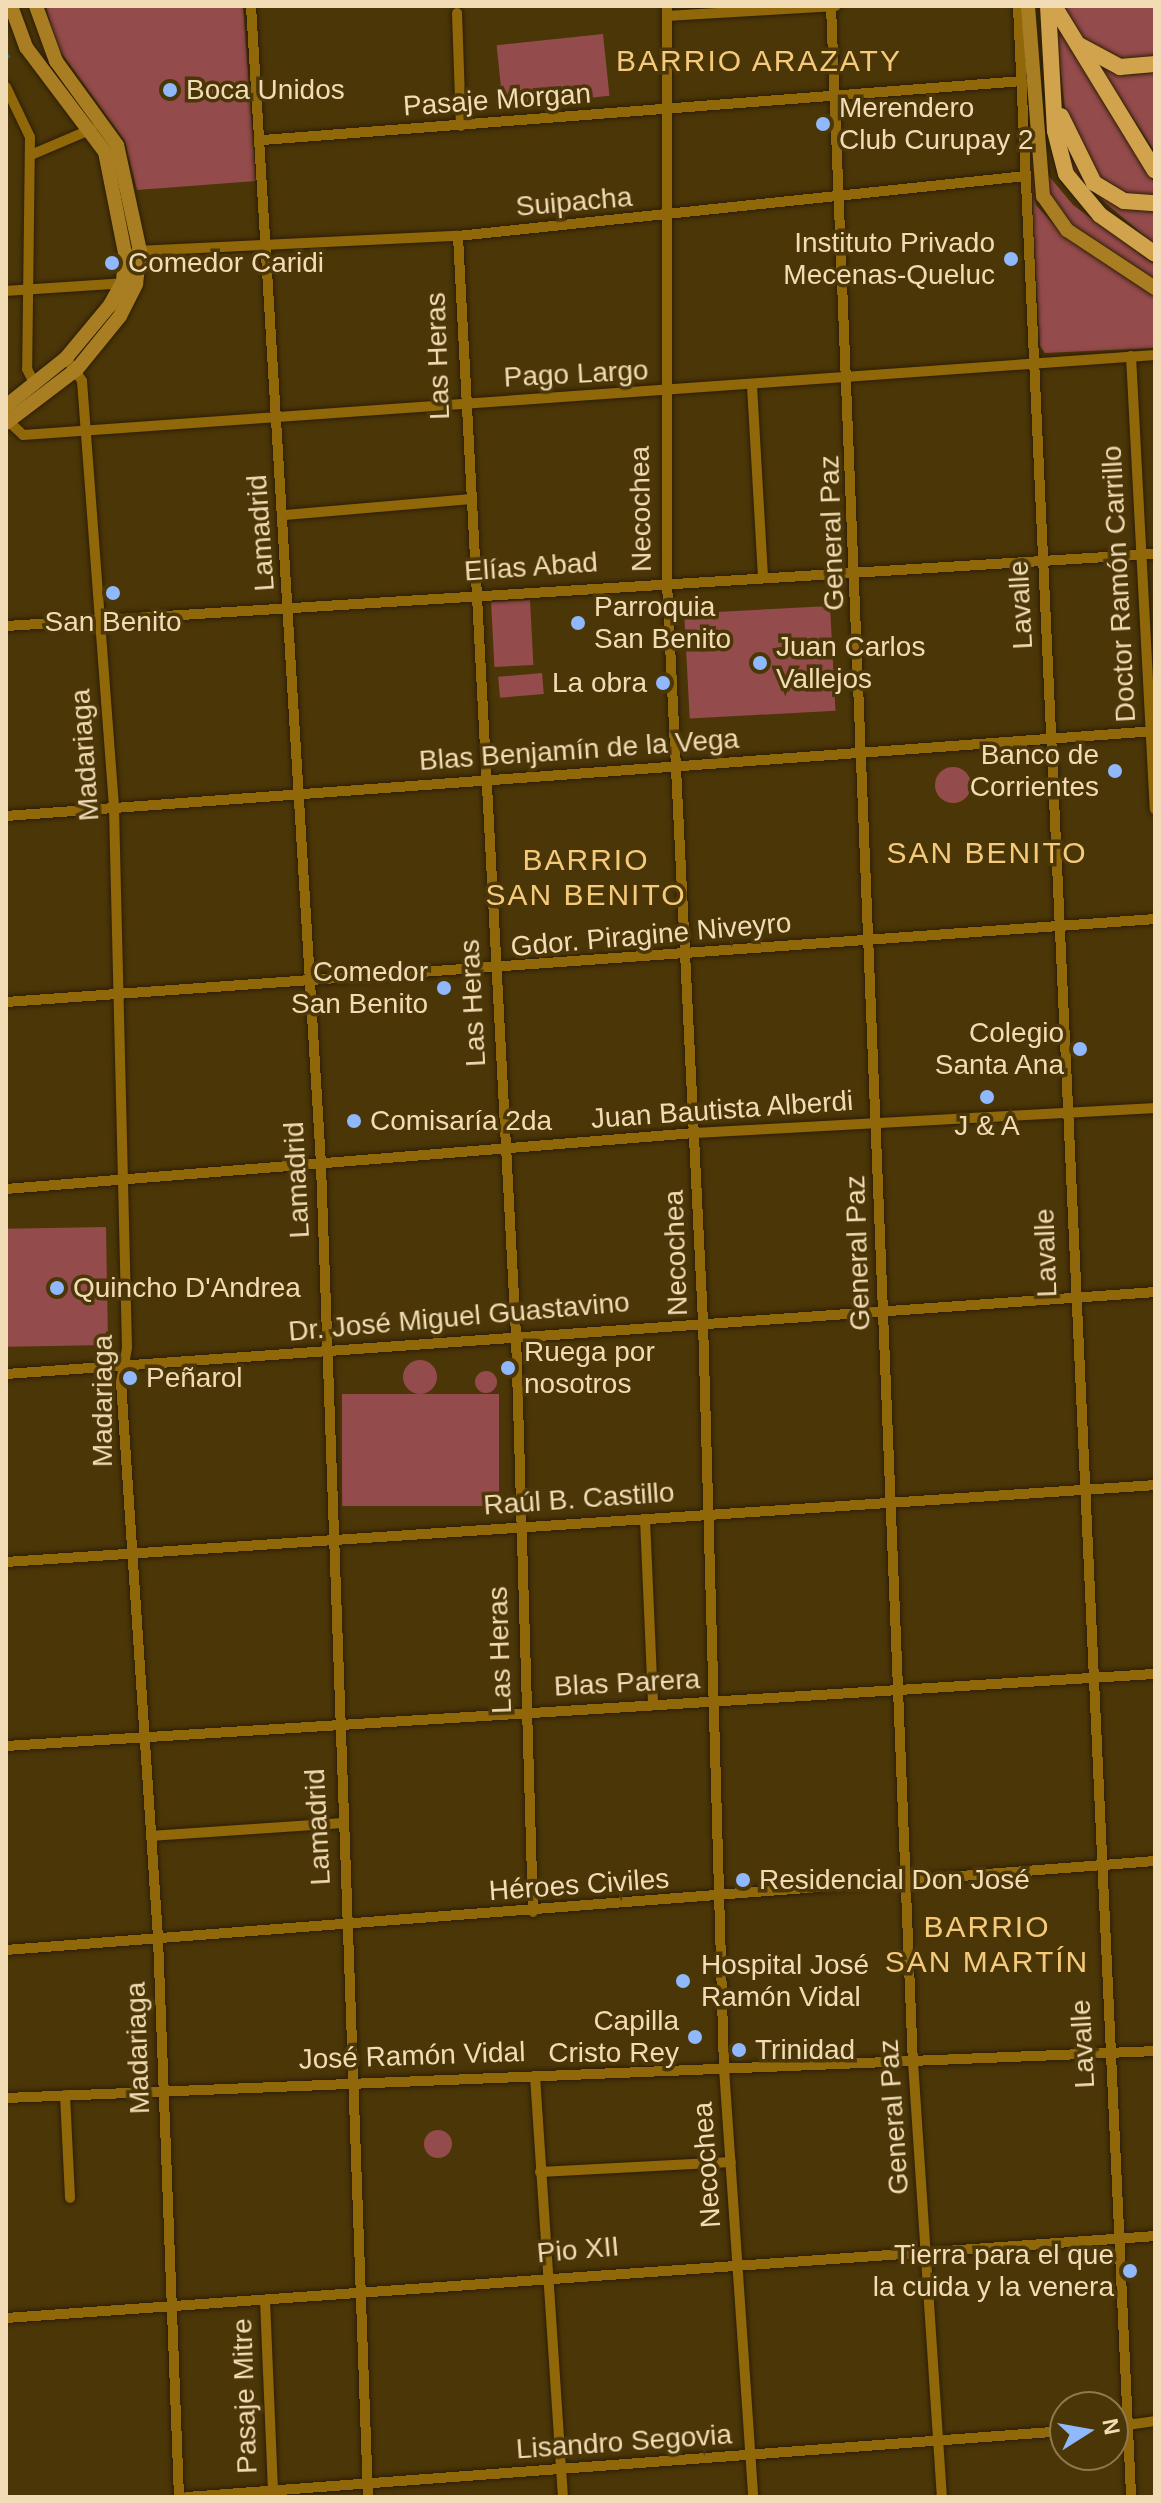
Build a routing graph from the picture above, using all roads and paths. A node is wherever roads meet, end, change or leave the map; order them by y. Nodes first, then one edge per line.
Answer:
1 (11, 6) edge
2 (36, 6) edge
3 (251, 6) edge
4 (831, 6) edge
5 (838, 6) edge
6 (1018, 6) edge
7 (1028, 6) edge
8 (1048, 6) edge
9 (1054, 6) edge
10 (667, 11) edge
11 (457, 13) dead end
12 (1071, 39) junction
13 (1155, 64) edge
14 (1049, 74) junction
15 (1022, 81) junction
16 (6, 87) edge
17 (836, 97) junction
18 (670, 112) junction
19 (103, 121) junction
20 (461, 126) junction
21 (90, 131) junction
22 (263, 140) junction
23 (31, 155) junction
24 (1155, 171) edge
25 (1026, 176) junction
26 (840, 193) junction
27 (1155, 203) edge
28 (667, 217) junction
29 (458, 236) junction
30 (268, 246) junction
31 (140, 251) junction
32 (125, 253) junction
33 (1155, 254) edge
34 (129, 283) junction
35 (1155, 288) edge
36 (27, 289) junction
37 (6, 291) edge
38 (1155, 355) edge
39 (1131, 356) junction
40 (1035, 362) junction
41 (72, 363) junction
42 (850, 380) junction
43 (35, 385) junction
44 (752, 386) junction
45 (663, 393) junction
46 (463, 405) junction
47 (6, 406) edge
48 (278, 417) junction
49 (7, 421) edge
50 (86, 430) junction
51 (469, 499) junction
52 (284, 515) junction
53 (1150, 555) edge
54 (1043, 562) junction
55 (857, 572) junction
56 (763, 576) junction
57 (667, 583) junction
58 (474, 594) junction
59 (290, 608) junction
60 (99, 620) junction
61 (6, 626) edge
62 (1153, 731) edge
63 (1052, 740) junction
64 (864, 754) junction
65 (675, 766) junction
66 (485, 781) junction
67 (302, 796) junction
68 (114, 808) junction
69 (1155, 809) edge
70 (6, 816) edge
71 (1155, 919) edge
72 (1059, 927) junction
73 (871, 941) junction
74 (686, 956) junction
75 (496, 972) junction
76 (311, 982) junction
77 (122, 993) junction
78 (6, 1002) edge
79 (1155, 1108) edge
80 (1065, 1116) junction
81 (877, 1123) junction
82 (695, 1133) junction
83 (504, 1152) junction
84 (321, 1165) junction
85 (123, 1179) junction
86 (6, 1189) edge
87 (1155, 1292) edge
88 (1072, 1301) junction
89 (884, 1311) junction
90 (703, 1322) junction
91 (516, 1335) junction
92 (329, 1352) junction
93 (124, 1365) junction
94 (6, 1374) edge
95 (1155, 1485) edge
96 (1081, 1489) junction
97 (894, 1499) junction
98 (709, 1515) junction
99 (645, 1519) junction
100 (521, 1528) junction
101 (331, 1538) junction
102 (131, 1552) junction
103 (6, 1562) edge
104 (1155, 1674) edge
105 (1090, 1678) junction
106 (900, 1689) junction
107 (715, 1702) junction
108 (653, 1705) junction
109 (526, 1712) junction
110 (337, 1723) junction
111 (145, 1737) junction
112 (6, 1746) edge
113 (342, 1823) junction
114 (151, 1836) junction
115 (1155, 1861) edge
116 (1100, 1865) junction
117 (905, 1881) junction
118 (721, 1898) junction
119 (533, 1912) junction
120 (346, 1927) junction
121 (158, 1938) junction
122 (6, 1950) edge
123 (1155, 2051) edge
124 (1107, 2054) junction
125 (913, 2062) junction
126 (724, 2068) junction
127 (535, 2076) junction
128 (350, 2082) junction
129 (163, 2089) junction
130 (65, 2095) junction
131 (6, 2098) edge
132 (731, 2162) junction
133 (540, 2172) junction
134 (70, 2198) dead end
135 (1155, 2236) edge
136 (1118, 2239) junction
137 (927, 2249) junction
138 (738, 2261) junction
139 (545, 2277) junction
140 (360, 2293) junction
141 (265, 2300) junction
142 (169, 2308) junction
143 (6, 2318) edge
144 (1125, 2391) edge
145 (1155, 2421) edge
146 (1129, 2425) edge
147 (1049, 2432) edge
148 (940, 2442) junction
149 (751, 2457) junction
150 (1129, 2469) edge
151 (561, 2471) junction
152 (367, 2483) junction
153 (273, 2490) junction
154 (179, 2497) edge
155 (187, 2497) edge
156 (368, 2497) edge
157 (563, 2497) edge
158 (753, 2497) edge
159 (942, 2497) edge
160 (1131, 2497) edge

1 - 21 main road
2 - 19 main road
3 - 22 street, Lamadrid
4 - 5 street
4 - 10 street
4 - 17 street, General Paz
6 - 15 street, Lavalle
7 - 35 main road
8 - 14 highway
9 - 12 highway
10 - 18 street, Necochea
11 - 20 street
12 - 13 highway
12 - 24 highway
14 - 27 highway
14 - 33 highway
15 - 17 street, Pasaje Morgan
15 - 25 street, Lavalle
16 - 23 street
17 - 18 street, Pasaje Morgan
17 - 26 street, General Paz
18 - 20 street, Pasaje Morgan
18 - 28 street, Necochea
19 - 21 street
19 - 31 main road
20 - 22 street, Pasaje Morgan
21 - 23 street
21 - 32 main road
22 - 30 street, Lamadrid
23 - 36 street
25 - 26 street, Suipacha
25 - 40 street, Lavalle
26 - 28 street, Suipacha
26 - 42 street, General Paz
28 - 29 street, Suipacha
28 - 45 street, Necochea
29 - 30 street, Suipacha
29 - 46 street, Las Heras
30 - 31 street, Suipacha
30 - 48 street, Lamadrid
31 - 32 street, Suipacha
31 - 34 main road
32 - 34 main road
34 - 36 street
34 - 41 main road
36 - 37 street
36 - 43 street
38 - 39 street, Pago Largo
39 - 40 street, Pago Largo
39 - 53 street, Doctor Ramón Carrillo
40 - 42 street, Pago Largo
40 - 54 street, Lavalle
41 - 43 main road
41 - 49 main road
41 - 50 street, Madariaga
42 - 44 street, Pago Largo
42 - 55 street, General Paz
43 - 47 main road
44 - 45 street, Pago Largo
44 - 56 street
45 - 46 street, Pago Largo
45 - 57 street, Necochea
46 - 48 street, Pago Largo
46 - 51 street, Las Heras
48 - 50 street, Pago Largo
48 - 52 street, Lamadrid
49 - 50 street, Pago Largo
50 - 60 street, Madariaga
51 - 52 street
51 - 58 street, Las Heras
52 - 59 street, Lamadrid
53 - 54 street, Elías Abad
53 - 62 street, Doctor Ramón Carrillo
54 - 55 street, Elías Abad
54 - 63 street, Lavalle
55 - 56 street, Elías Abad
55 - 64 street, General Paz
56 - 57 street, Elías Abad
57 - 58 street, Elías Abad
57 - 65 street, Necochea
58 - 59 street, Elías Abad
58 - 66 street, Las Heras
59 - 60 street, Elías Abad
59 - 67 street, Lamadrid
60 - 61 street, Elías Abad
60 - 68 street, Madariaga
62 - 63 street, Blas Benjamín de la Vega
62 - 69 street, Doctor Ramón Carrillo
63 - 64 street, Blas Benjamín de la Vega
63 - 72 street, Lavalle
64 - 65 street, Blas Benjamín de la Vega
64 - 73 street, General Paz
65 - 66 street, Blas Benjamín de la Vega
65 - 74 street, Necochea
66 - 67 street, Blas Benjamín de la Vega
66 - 75 street, Las Heras
67 - 68 street, Blas Benjamín de la Vega
67 - 76 street, Lamadrid
68 - 70 street, Blas Benjamín de la Vega
68 - 77 street, Madariaga
71 - 72 street, Gdor. Piragine Niveyro
72 - 73 street, Gdor. Piragine Niveyro
72 - 80 street, Lavalle
73 - 74 street, Gdor. Piragine Niveyro
73 - 81 street, General Paz
74 - 75 street, Gdor. Piragine Niveyro
74 - 82 street, Necochea
75 - 76 street, Gdor. Piragine Niveyro
75 - 83 street, Las Heras
76 - 77 street, Gdor. Piragine Niveyro
76 - 84 street, Lamadrid
77 - 78 street, Gdor. Piragine Niveyro
77 - 85 street, Madariaga
79 - 80 street, Juan Bautista Alberdi
80 - 81 street, Juan Bautista Alberdi
80 - 88 street, Lavalle
81 - 82 street, Juan Bautista Alberdi
81 - 89 street, General Paz
82 - 83 street, Juan Bautista Alberdi
82 - 90 street, Necochea
83 - 84 street, Juan Bautista Alberdi
83 - 91 street, Las Heras
84 - 85 street, Juan Bautista Alberdi
84 - 92 street, Lamadrid
85 - 86 street, Juan Bautista Alberdi
85 - 93 street, Madariaga
87 - 88 street, Dr. José Miguel Guastavino
88 - 89 street, Dr. José Miguel Guastavino
88 - 96 street, Lavalle
89 - 90 street, Dr. José Miguel Guastavino
89 - 97 street, General Paz
90 - 91 street, Dr. José Miguel Guastavino
90 - 98 street, Necochea
91 - 92 street, Dr. José Miguel Guastavino
91 - 100 street, Las Heras
92 - 93 street, Dr. José Miguel Guastavino
92 - 101 street, Lamadrid
93 - 94 street, Dr. José Miguel Guastavino
93 - 102 street, Madariaga
95 - 96 street, Raúl B. Castillo
96 - 97 street, Raúl B. Castillo
96 - 105 street, Lavalle
97 - 98 street, Raúl B. Castillo
97 - 106 street, General Paz
98 - 99 street, Raúl B. Castillo
98 - 107 street, Necochea
99 - 100 street, Raúl B. Castillo
99 - 108 street
100 - 101 street, Raúl B. Castillo
100 - 109 street, Las Heras
101 - 102 street, Raúl B. Castillo
101 - 110 street, Lamadrid
102 - 103 street, Raúl B. Castillo
102 - 111 street, Madariaga
104 - 105 street, Blas Parera
105 - 106 street, Blas Parera
105 - 116 street, Lavalle
106 - 107 street, Blas Parera
106 - 117 street, General Paz
107 - 108 street, Blas Parera
107 - 118 street, Necochea
108 - 109 street, Blas Parera
109 - 110 street, Blas Parera
109 - 119 street, Las Heras
110 - 111 street, Blas Parera
110 - 113 street, Lamadrid
111 - 112 street, Blas Parera
111 - 114 street, Madariaga
113 - 114 street
113 - 120 street, Lamadrid
114 - 121 street, Madariaga
115 - 116 street, Héroes Civiles
116 - 117 street, Héroes Civiles
116 - 124 street, Lavalle
117 - 118 street, Héroes Civiles
117 - 125 street, General Paz
118 - 119 street, Héroes Civiles
118 - 126 street, Necochea
119 - 120 street, Héroes Civiles
120 - 121 street, Héroes Civiles
120 - 128 street, Lamadrid
121 - 122 street, Héroes Civiles
121 - 129 street, Madariaga
123 - 124 street, José Ramón Vidal
124 - 125 street, José Ramón Vidal
124 - 136 street, Lavalle
125 - 126 street, José Ramón Vidal
125 - 137 street, General Paz
126 - 127 street, José Ramón Vidal
126 - 132 street, Necochea
127 - 128 street, José Ramón Vidal
127 - 133 street
128 - 129 street, José Ramón Vidal
128 - 140 street, Lamadrid
129 - 130 street, José Ramón Vidal
129 - 142 street, Madariaga
130 - 131 street, José Ramón Vidal
130 - 134 street
132 - 133 street
132 - 138 street, Necochea
133 - 139 street
135 - 136 street, Pio XII
136 - 137 street, Pio XII
136 - 144 street, Lavalle
137 - 138 street, Pio XII
137 - 148 street, General Paz
138 - 139 street, Pio XII
138 - 149 street, Necochea
139 - 140 street, Pio XII
139 - 151 street
140 - 141 street, Pio XII
140 - 152 street, Lamadrid
141 - 142 street, Pio XII
141 - 153 street, Pasaje Mitre
142 - 143 street, Pio XII
142 - 154 street, Madariaga
145 - 146 street
147 - 148 street, Lisandro Segovia
148 - 149 street, Lisandro Segovia
148 - 159 street, General Paz
149 - 151 street, Lisandro Segovia
149 - 158 street, Necochea
150 - 160 street, Lavalle
151 - 152 street, Lisandro Segovia
151 - 157 street
152 - 153 street, Lisandro Segovia
152 - 156 street, Lamadrid
153 - 155 street, Lisandro Segovia

